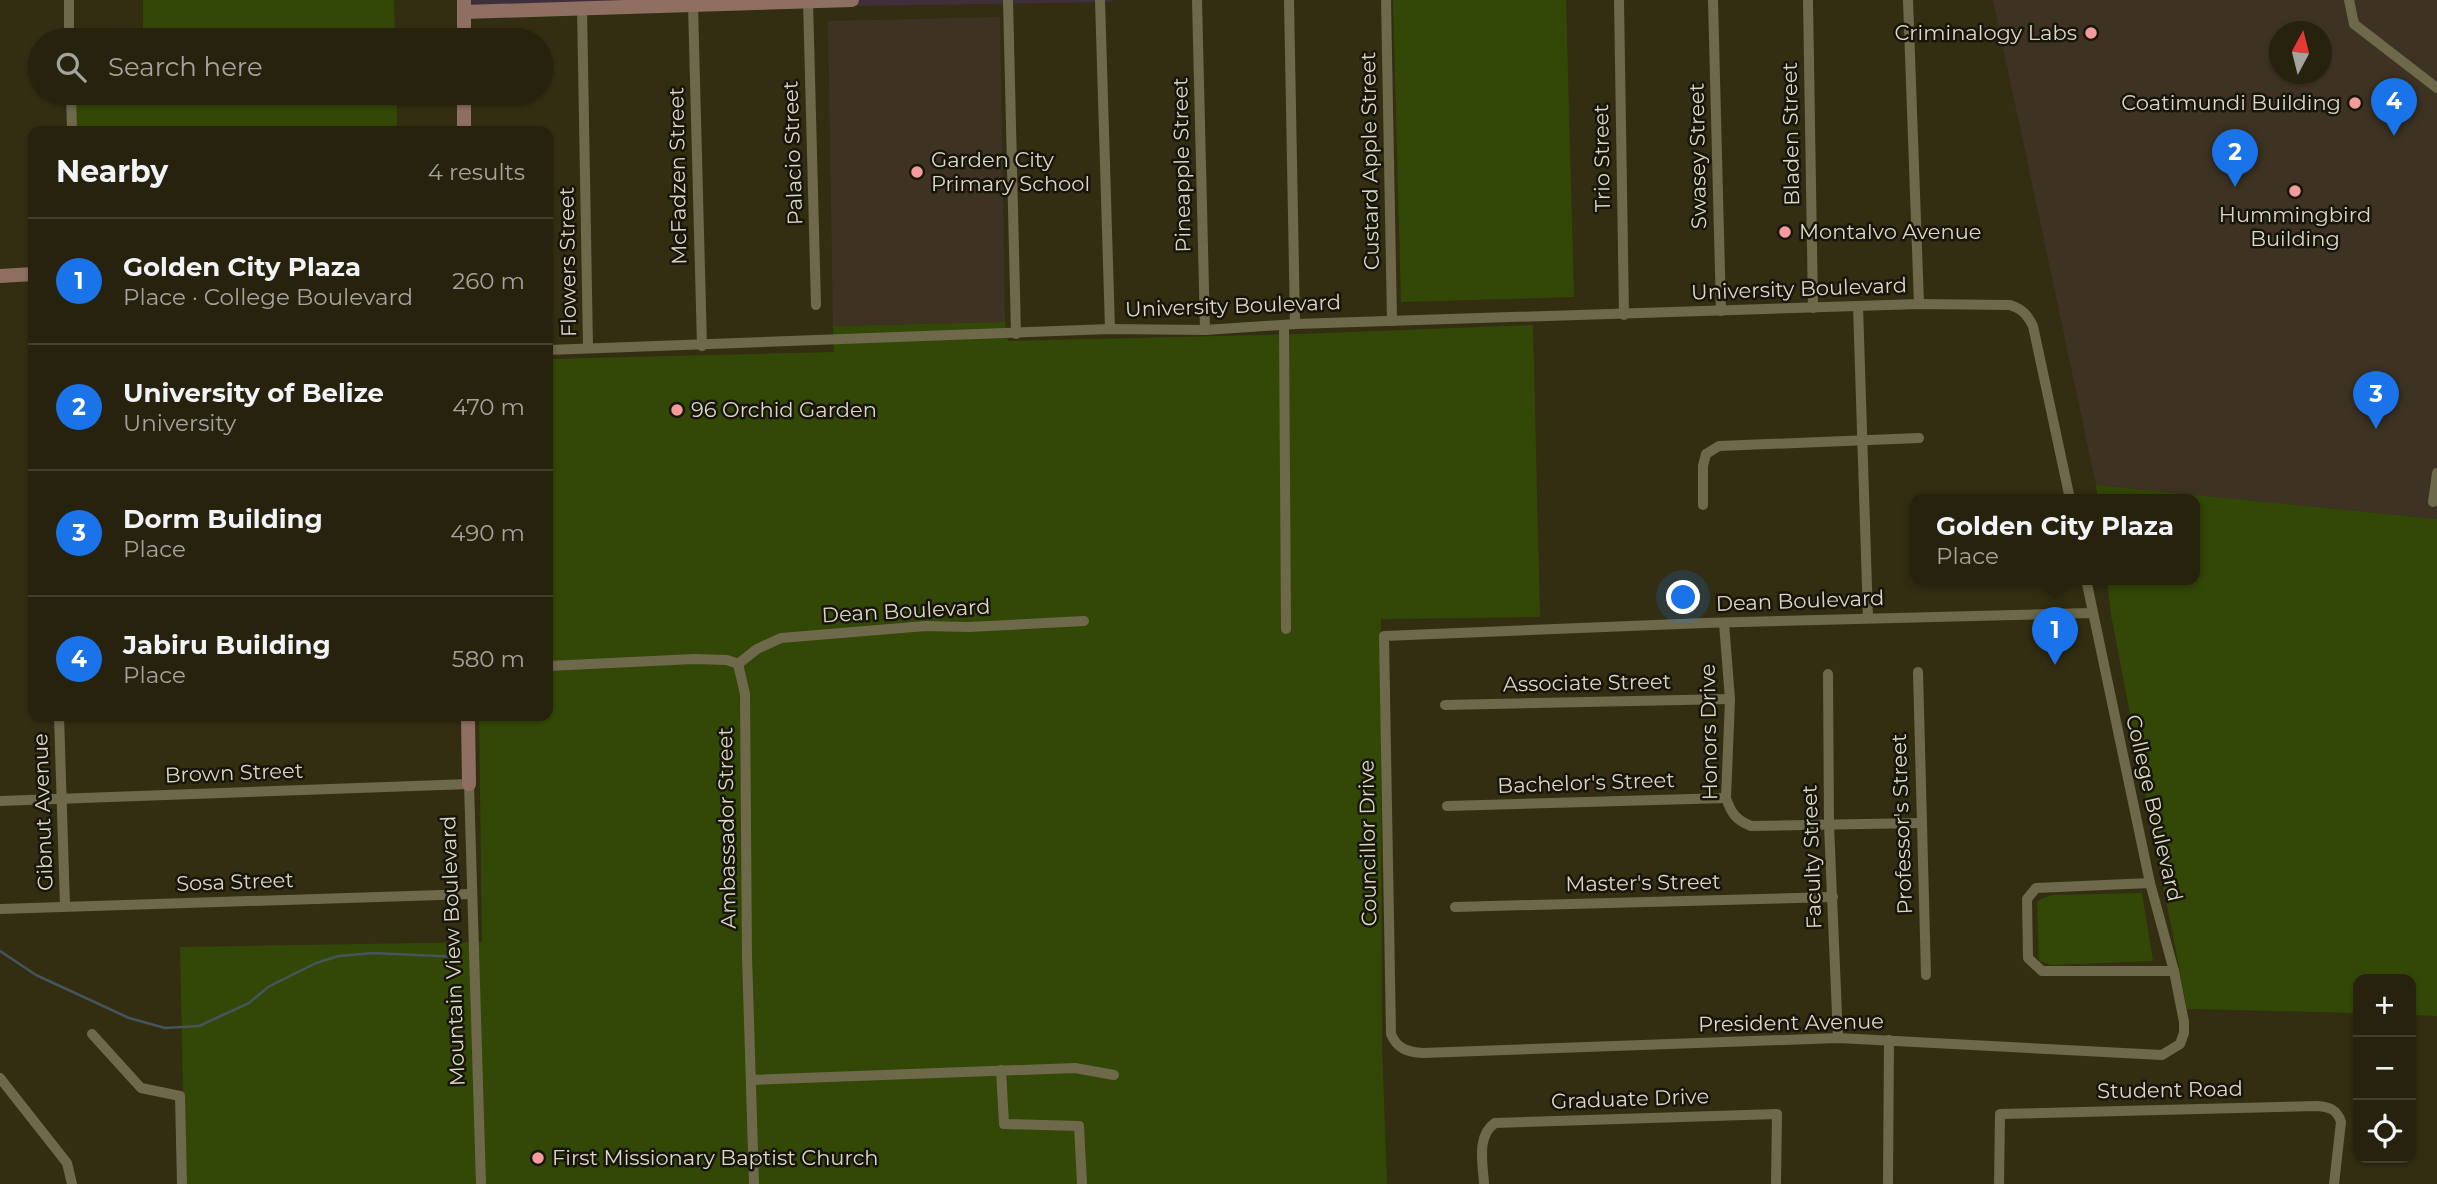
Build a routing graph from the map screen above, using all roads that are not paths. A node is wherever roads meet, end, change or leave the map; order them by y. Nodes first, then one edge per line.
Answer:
1 (69, 0) edge
2 (852, 0) edge
3 (1008, 0) edge
4 (1100, 0) edge
5 (1197, 0) edge
6 (1289, 0) edge
7 (1386, 0) edge
8 (1619, 0) edge
9 (1713, 0) edge
10 (1808, 0) edge
11 (1908, 0) edge
12 (2348, 0) edge
13 (808, 1) edge
14 (693, 5) junction
15 (464, 6) edge
16 (582, 8) junction
17 (69, 28) edge
18 (464, 28) edge
19 (2437, 88) edge
20 (71, 105) edge
21 (464, 105) edge
22 (72, 126) edge
23 (464, 126) edge
24 (28, 274) edge
25 (0, 276) edge
26 (1919, 304) junction
27 (816, 305) dead end
28 (1858, 306) junction
29 (1813, 309) junction
30 (1721, 312) junction
31 (1624, 315) junction
32 (1392, 321) junction
33 (1289, 325) junction
34 (1110, 329) junction
35 (1205, 330) junction
36 (1016, 334) junction
37 (702, 346) junction
38 (588, 347) junction
39 (553, 350) edge
40 (1919, 438) dead end
41 (1864, 441) junction
42 (2437, 473) edge
43 (2069, 494) edge
44 (2433, 502) dead end
45 (1703, 505) dead end
46 (2087, 585) edge
47 (2092, 612) junction
48 (1868, 618) junction
49 (1084, 621) dead end
50 (1724, 622) junction
51 (1286, 629) dead end
52 (1384, 636) joint
53 (738, 664) junction
54 (553, 666) edge
55 (1918, 672) dead end
56 (1828, 674) dead end
57 (1730, 699) junction
58 (1445, 705) dead end
59 (59, 721) edge
60 (468, 721) edge
61 (469, 784) junction
62 (60, 798) junction
63 (1727, 798) junction
64 (0, 801) edge
65 (1447, 806) dead end
66 (1921, 823) junction
67 (1829, 825) junction
68 (2150, 883) junction
69 (472, 894) junction
70 (1833, 897) junction
71 (65, 906) junction
72 (1455, 907) dead end
73 (0, 909) edge
74 (2174, 971) junction
75 (1926, 975) dead end
76 (92, 1034) dead end
77 (1838, 1038) junction
78 (1889, 1040) junction
79 (2180, 1044) joint
80 (1399, 1047) joint
81 (1001, 1070) junction
82 (1114, 1074) dead end
83 (0, 1077) edge
84 (751, 1080) junction
85 (72, 1184) edge
86 (182, 1184) edge
87 (481, 1184) edge
88 (754, 1184) edge
89 (1082, 1184) edge
90 (1484, 1184) edge
91 (1776, 1184) edge
92 (1888, 1184) edge
93 (1999, 1184) edge
94 (2334, 1184) edge

1 - 17 street
2 - 13 street
3 - 36 street
4 - 34 street
5 - 35 street, Pineapple Street
6 - 33 street
7 - 32 street, Custard Apple Street
8 - 31 street, Trio Street
9 - 30 street, Swasey Street
10 - 29 street, Bladen Street
11 - 26 street
12 - 19 street
13 - 14 street
13 - 27 street, Palacio Street
14 - 16 street
14 - 37 street, McFadzen Street
15 - 16 street
15 - 18 street
16 - 38 street, Flowers Street
20 - 22 street
21 - 23 street
24 - 25 street
26 - 28 street, University Boulevard
26 - 43 street
28 - 29 street, University Boulevard
28 - 41 street
29 - 30 street, University Boulevard
30 - 31 street, University Boulevard
31 - 32 street, University Boulevard
32 - 33 street, University Boulevard
33 - 35 street, University Boulevard
33 - 51 street
34 - 35 street, University Boulevard
34 - 36 street, University Boulevard
36 - 37 street, University Boulevard
37 - 38 street, University Boulevard
38 - 39 street, University Boulevard
40 - 41 street
41 - 45 street
41 - 48 street
42 - 44 street
46 - 47 street, College Boulevard
47 - 48 street, Dean Boulevard
47 - 68 street, College Boulevard
48 - 50 street, Dean Boulevard
49 - 53 street, Dean Boulevard
50 - 52 street, Dean Boulevard
50 - 57 street, Honors Drive
52 - 80 street, Councillor Drive
53 - 54 street
53 - 84 street, Ambassador Street
55 - 66 street, Professor's Street
56 - 67 street, Faculty Street
57 - 58 street, Associate Street
57 - 63 street, Honors Drive
59 - 62 street, Gibnut Avenue
60 - 61 street, Mountain View Boulevard
61 - 62 street, Brown Street
61 - 69 street, Mountain View Boulevard
62 - 64 street, Brown Street
62 - 71 street, Gibnut Avenue
63 - 65 street, Bachelor's Street
63 - 67 street, Honors Drive
66 - 67 street, Honors Drive
66 - 75 street, Professor's Street
67 - 70 street, Faculty Street
68 - 74 street, College Boulevard
68 - 74 street
69 - 71 street, Sosa Street
69 - 87 street, Mountain View Boulevard
70 - 72 street, Master's Street
70 - 77 street, Faculty Street
71 - 73 street, Sosa Street
74 - 79 street, College Boulevard
76 - 86 street
77 - 78 street, President Avenue
77 - 80 street, President Avenue
78 - 79 street, President Avenue
78 - 92 street
81 - 82 street
81 - 84 street
81 - 89 street
83 - 85 street
84 - 88 street, Ambassador Street
90 - 91 street, Graduate Drive
93 - 94 street, Student Road

